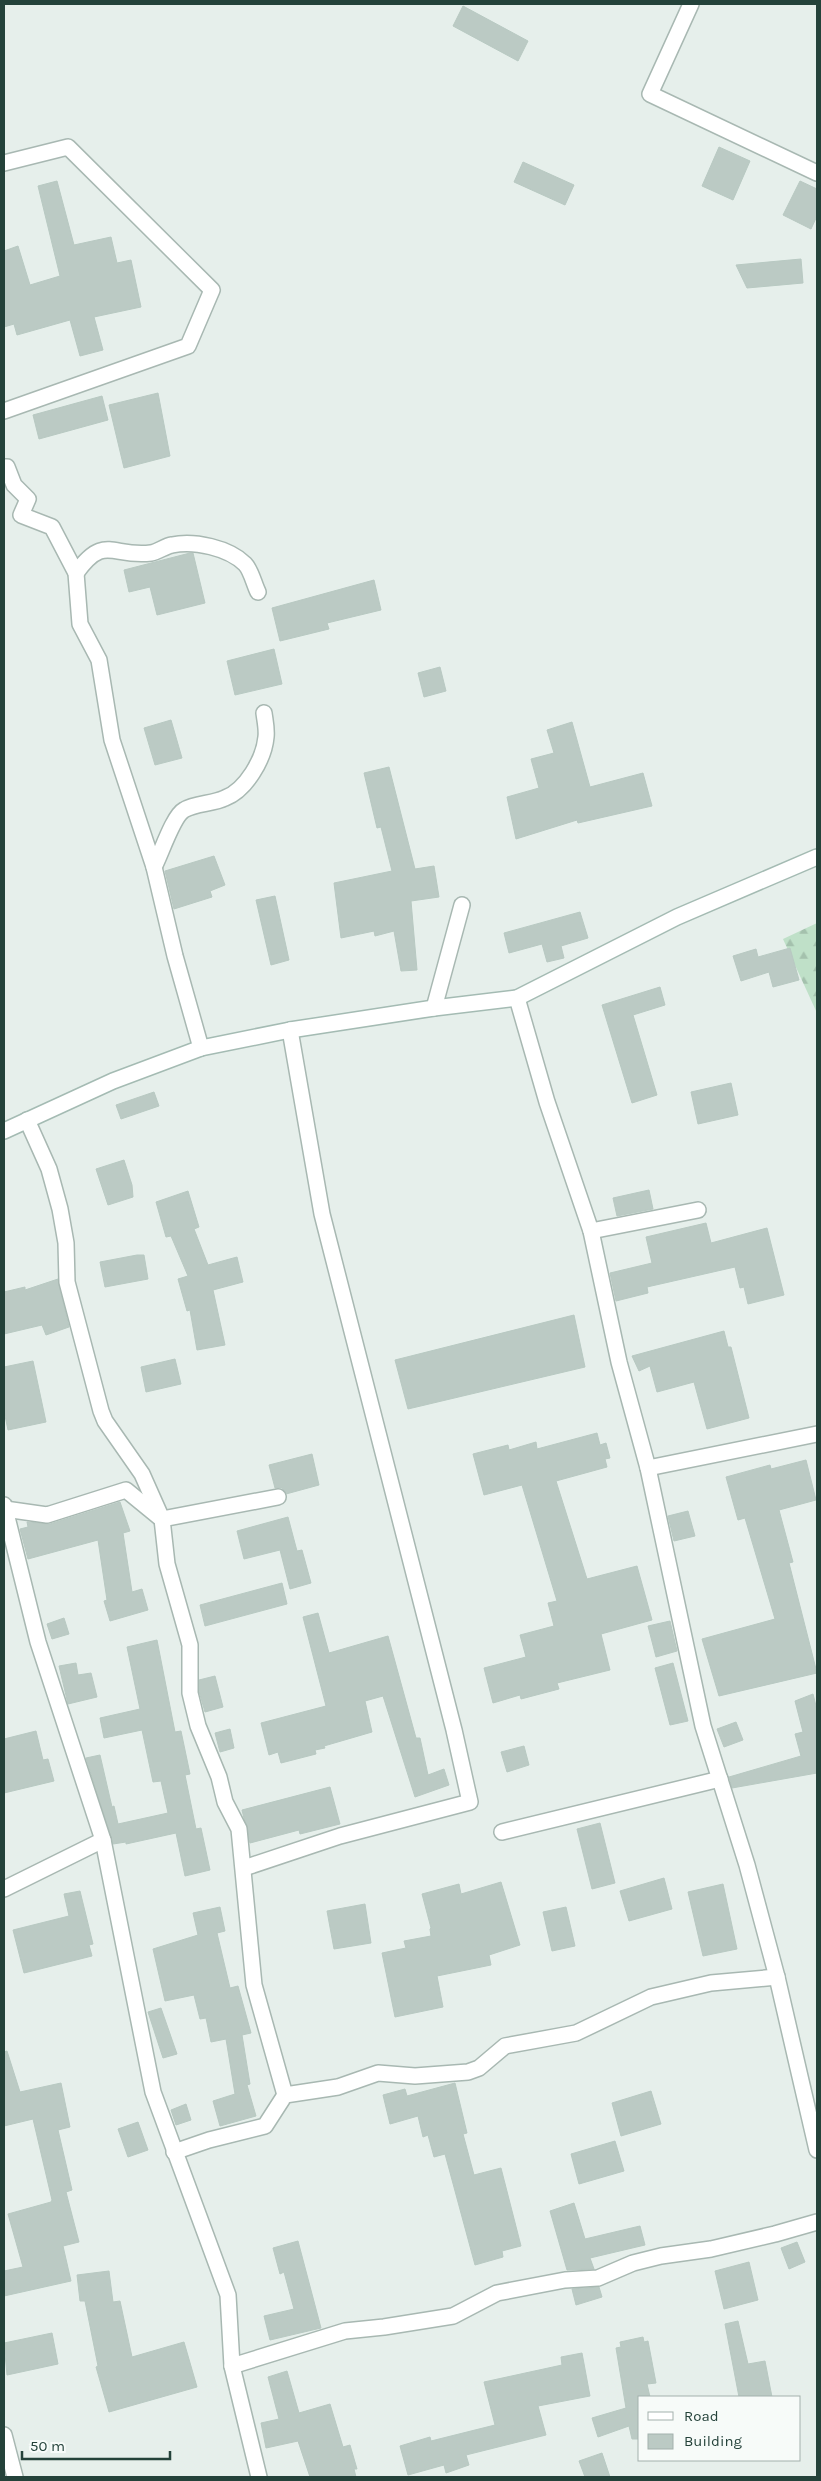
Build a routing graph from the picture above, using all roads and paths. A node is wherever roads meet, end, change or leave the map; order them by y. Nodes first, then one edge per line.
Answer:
1 (691, 4) edge
2 (4, 163) edge
3 (817, 173) edge
4 (4, 411) edge
5 (4, 466) edge
6 (76, 573) junction
7 (258, 592) dead end
8 (264, 714) dead end
9 (817, 857) edge
10 (154, 867) junction
11 (462, 905) dead end
12 (517, 998) junction
13 (434, 1008) junction
14 (290, 1030) junction
15 (201, 1048) junction
16 (28, 1120) junction
17 (4, 1131) edge
18 (698, 1210) dead end
19 (591, 1231) junction
20 (817, 1434) edge
21 (648, 1468) junction
22 (278, 1496) dead end
23 (4, 1507) edge
24 (162, 1519) junction
25 (720, 1779) junction
26 (502, 1832) dead end
27 (103, 1840) junction
28 (244, 1868) junction
29 (4, 1889) edge
30 (777, 1977) junction
31 (285, 2095) junction
32 (812, 2109) edge
33 (817, 2150) edge
34 (174, 2152) junction
35 (817, 2222) edge
36 (232, 2366) junction
37 (4, 2435) edge
38 (16, 2477) edge
39 (259, 2477) edge

1 - 3 street
2 - 4 street
5 - 6 street
6 - 7 street
6 - 10 street
8 - 10 street
9 - 12 street
10 - 15 street
11 - 13 street
12 - 13 street
12 - 19 street
13 - 14 street
14 - 15 street
14 - 28 street
15 - 16 street
16 - 17 street
16 - 24 street
18 - 19 street
19 - 21 street
20 - 21 street
21 - 25 street
22 - 24 street
23 - 24 street
23 - 27 street
24 - 28 street
25 - 26 street
25 - 30 street
27 - 29 street
27 - 34 street
28 - 31 street
30 - 31 street
30 - 32 street
31 - 34 street
32 - 33 street
34 - 36 street
35 - 36 street
36 - 39 street
37 - 38 street

